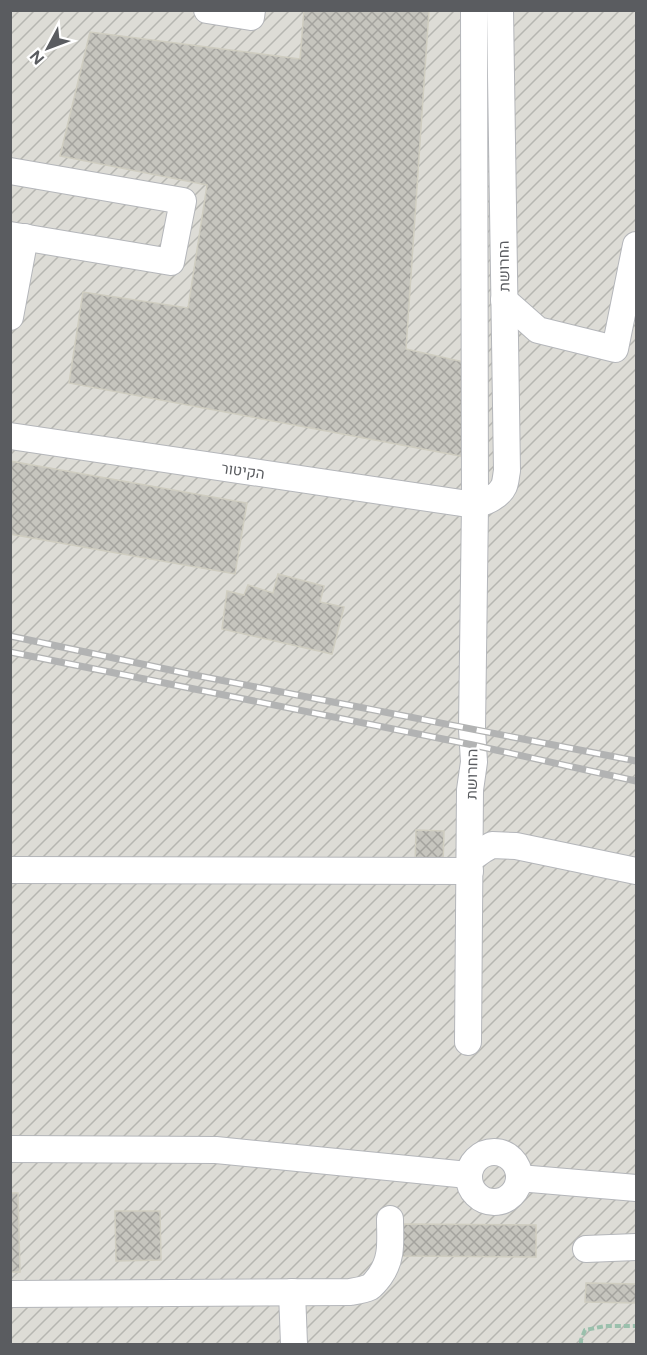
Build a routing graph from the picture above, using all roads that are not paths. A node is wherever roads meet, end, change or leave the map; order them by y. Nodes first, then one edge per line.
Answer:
1 (207, 10) edge
2 (252, 10) edge
3 (474, 10) edge
4 (500, 10) edge
5 (10, 171) edge
6 (18, 236) edge
7 (636, 245) edge
8 (504, 300) junction
9 (10, 317) edge
10 (538, 330) junction
11 (506, 352) junction
12 (10, 436) edge
13 (475, 505) junction
14 (504, 860) dead end
15 (470, 865) junction
16 (10, 870) edge
17 (636, 871) edge
18 (468, 1042) dead end
19 (10, 1149) edge
20 (468, 1175) junction
21 (519, 1178) junction
22 (636, 1188) edge
23 (390, 1219) dead end
24 (636, 1247) edge
25 (586, 1249) dead end
26 (292, 1292) junction
27 (10, 1294) edge
28 (294, 1344) edge

1 - 2 street
3 - 13 street, החרושת
4 - 8 street, החרושת
5 - 6 street
6 - 9 street
7 - 10 street
8 - 10 street
8 - 11 street, החרושת
10 - 11 street
11 - 13 street, החרושת
12 - 13 street, הקיטור
13 - 15 street, החרושת
14 - 15 street
15 - 16 street
15 - 17 street
15 - 18 street, החרושת
19 - 20 street
20 - 21 street
20 - 21 street
21 - 22 street
23 - 26 street
24 - 25 street
26 - 27 street
26 - 28 street

